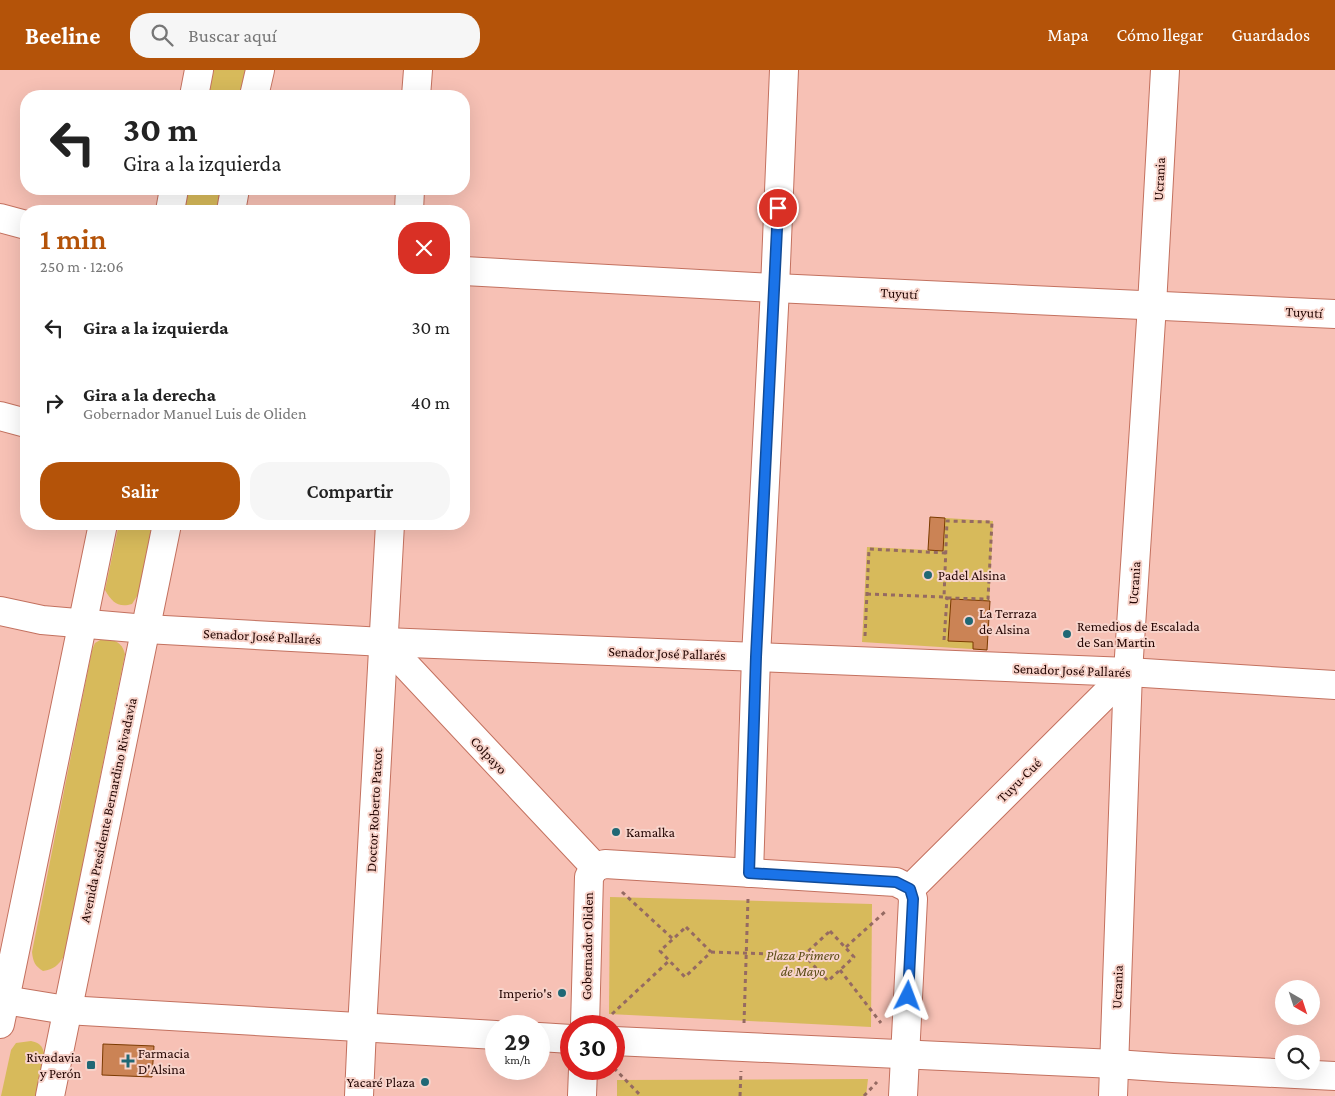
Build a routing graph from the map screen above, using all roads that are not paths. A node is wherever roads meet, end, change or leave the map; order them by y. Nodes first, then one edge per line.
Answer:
1 (199, 70) edge
2 (260, 70) edge
3 (418, 70) edge
4 (784, 70) edge
5 (1165, 70) edge
6 (195, 90) edge
7 (255, 90) edge
8 (416, 90) edge
9 (0, 218) edge
10 (20, 223) edge
11 (470, 271) edge
12 (775, 288) junction
13 (1152, 305) junction
14 (1335, 314) edge
15 (0, 416) edge
16 (20, 421) edge
17 (103, 530) edge
18 (166, 530) edge
19 (390, 530) edge
20 (0, 611) edge
21 (83, 625) junction
22 (146, 629) junction
23 (384, 642) junction
24 (756, 657) junction
25 (1128, 672) junction
26 (1335, 685) edge
27 (595, 867) junction
28 (749, 873) junction
29 (910, 889) junction
30 (2, 1007) edge
31 (66, 1010) junction
32 (600, 1015) edge
33 (362, 1028) junction
34 (625, 1032) edge
35 (485, 1034) edge
36 (905, 1054) junction
37 (1115, 1064) junction
38 (1335, 1076) edge
39 (583, 1080) edge
40 (50, 1096) edge
41 (360, 1096) edge
42 (582, 1096) edge
43 (902, 1096) edge
44 (1114, 1096) edge

1 - 6 street
2 - 7 street
3 - 8 street
4 - 12 street
5 - 13 street, Ucrania
9 - 10 street
11 - 12 street, Tuyutí
12 - 13 street, Tuyutí
12 - 24 street
13 - 14 street, Tuyutí
13 - 25 street, Ucrania
15 - 16 street
17 - 21 street
18 - 22 street, Avenida Presidente Bernardino Rivadavia
19 - 23 street, Doctor Roberto Patxot
20 - 21 street, Senador José Pallarés
21 - 22 street, Senador José Pallarés
21 - 30 street
22 - 23 street, Senador José Pallarés
22 - 31 street, Avenida Presidente Bernardino Rivadavia
23 - 24 street, Senador José Pallarés
23 - 27 street, Colpayo
23 - 33 street, Doctor Roberto Patxot
24 - 25 street, Senador José Pallarés
24 - 28 street
25 - 26 street, Senador José Pallarés
25 - 29 street, Tuyu-Cué
25 - 37 street, Ucrania
27 - 28 street
27 - 32 street, Gobernador Oliden
28 - 29 street
29 - 36 street
30 - 31 street
31 - 33 street
31 - 40 street, Avenida Presidente Bernardino Rivadavia
33 - 35 street
33 - 41 street, Doctor Roberto Patxot
34 - 36 street
36 - 37 street
36 - 43 street
37 - 38 street
37 - 44 street, Ucrania
39 - 42 street

